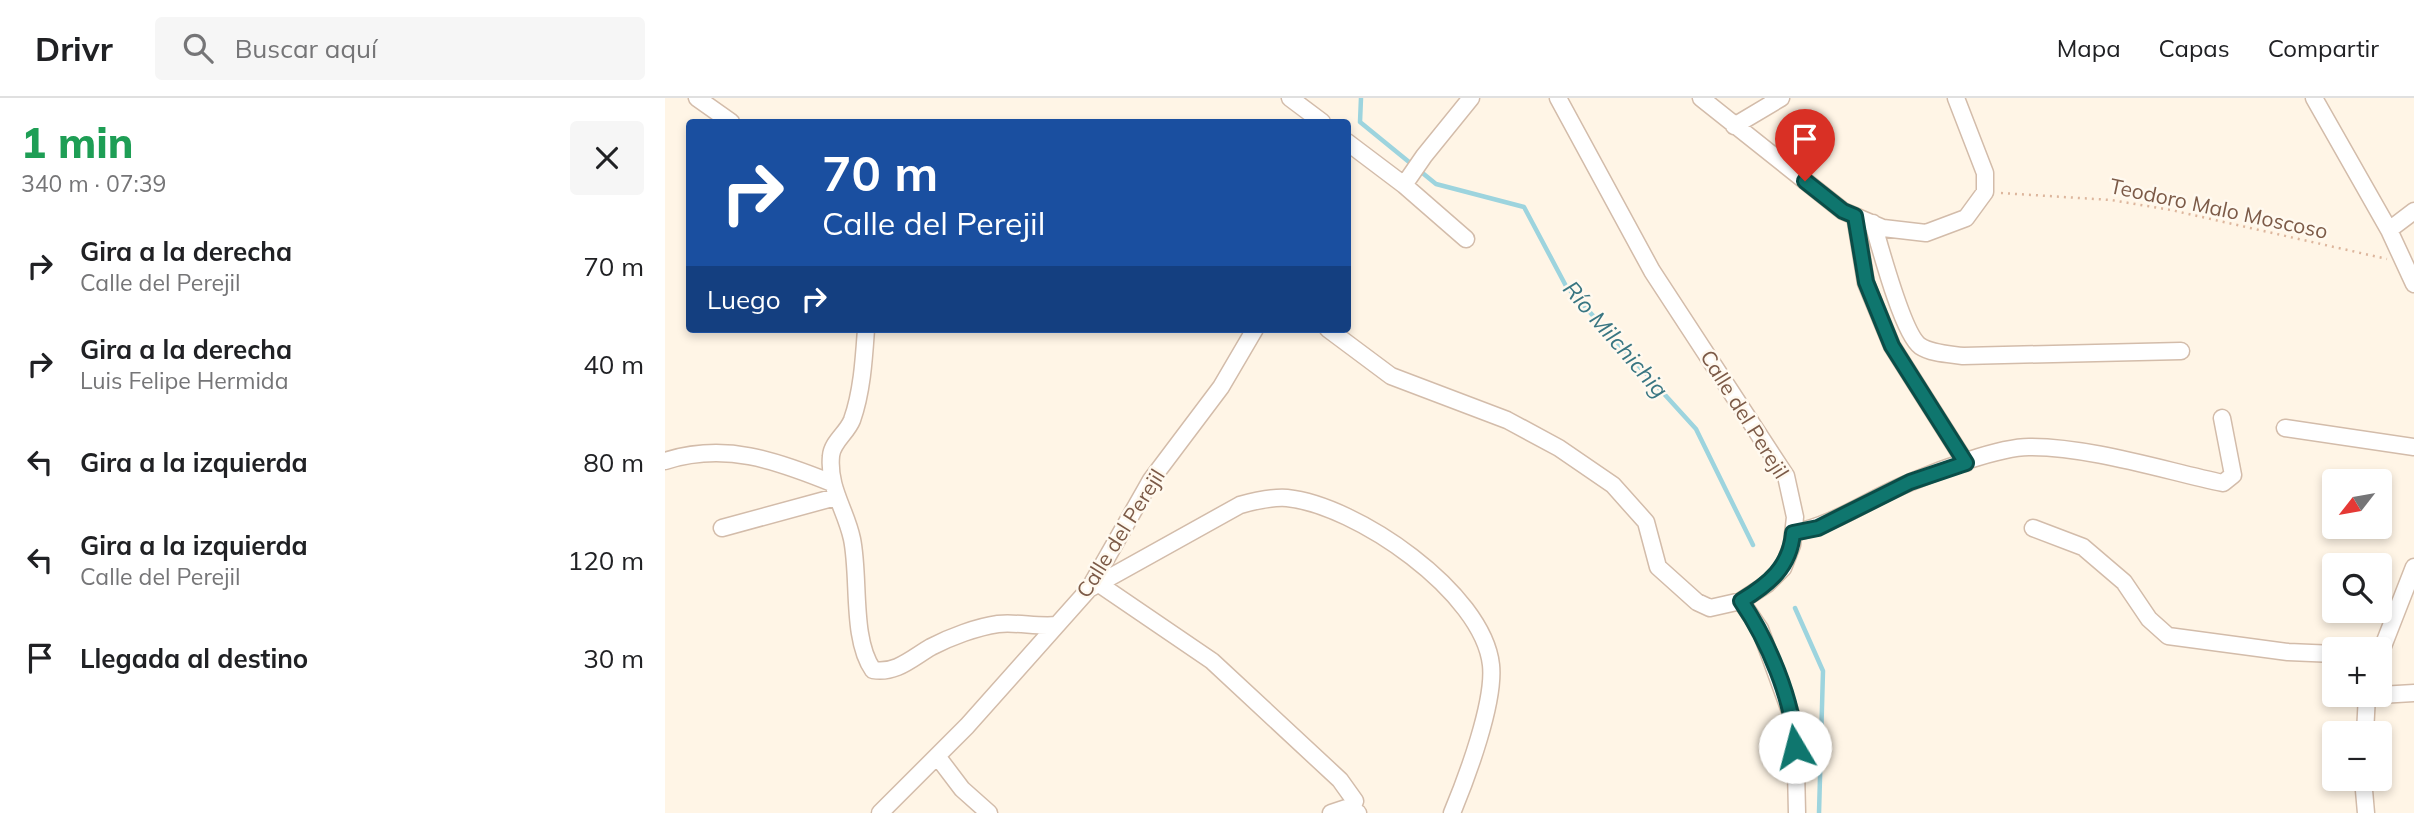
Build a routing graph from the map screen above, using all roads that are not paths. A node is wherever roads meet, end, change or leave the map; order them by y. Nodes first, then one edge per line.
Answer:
1 (697, 98) edge
2 (1290, 98) edge
3 (1471, 98) edge
4 (1558, 98) edge
5 (1702, 98) edge
6 (1781, 98) edge
7 (1956, 98) edge
8 (2314, 98) edge
9 (727, 119) edge
10 (1318, 119) edge
11 (1734, 126) junction
12 (1351, 145) edge
13 (1408, 181) junction
14 (2414, 211) edge
15 (1855, 216) junction
16 (1873, 223) junction
17 (2389, 230) junction
18 (1466, 239) dead end
19 (2414, 284) edge
20 (865, 333) edge
21 (1253, 333) edge
22 (1333, 333) edge
23 (2181, 351) dead end
24 (2222, 418) dead end
25 (2285, 428) dead end
26 (2414, 447) edge
27 (665, 461) edge
28 (1966, 463) junction
29 (834, 490) junction
30 (722, 528) dead end
31 (2033, 528) dead end
32 (1793, 533) junction
33 (2414, 567) edge
34 (1094, 587) junction
35 (1741, 601) junction
36 (1057, 625) junction
37 (2387, 637) edge
38 (2322, 653) edge
39 (2414, 693) edge
40 (2392, 694) edge
41 (937, 756) junction
42 (2364, 791) edge
43 (1355, 811) edge
44 (880, 813) edge
45 (989, 813) edge
46 (1331, 813) edge
47 (1452, 813) edge
48 (1797, 813) edge
49 (2366, 813) edge

1 - 9 street
2 - 10 street
3 - 13 street
4 - 32 street, Calle del Perejil
5 - 11 street
6 - 11 street
7 - 16 street
8 - 17 street
11 - 15 street
12 - 13 street
13 - 18 street
14 - 17 street
15 - 16 street
15 - 28 street
16 - 23 street
17 - 19 street
20 - 29 street
21 - 34 street, Calle del Perejil
22 - 35 street, Calle del Perejil
24 - 28 street
25 - 26 street
27 - 29 street
28 - 32 street
29 - 30 street
29 - 36 street
31 - 38 street
32 - 35 street, Calle del Perejil
33 - 37 street
34 - 36 street, Calle del Perejil
34 - 43 street
34 - 47 street
35 - 48 street
36 - 41 street, Calle del Perejil
39 - 40 street
41 - 44 street, Calle del Perejil
41 - 45 street
42 - 49 street
43 - 46 street

